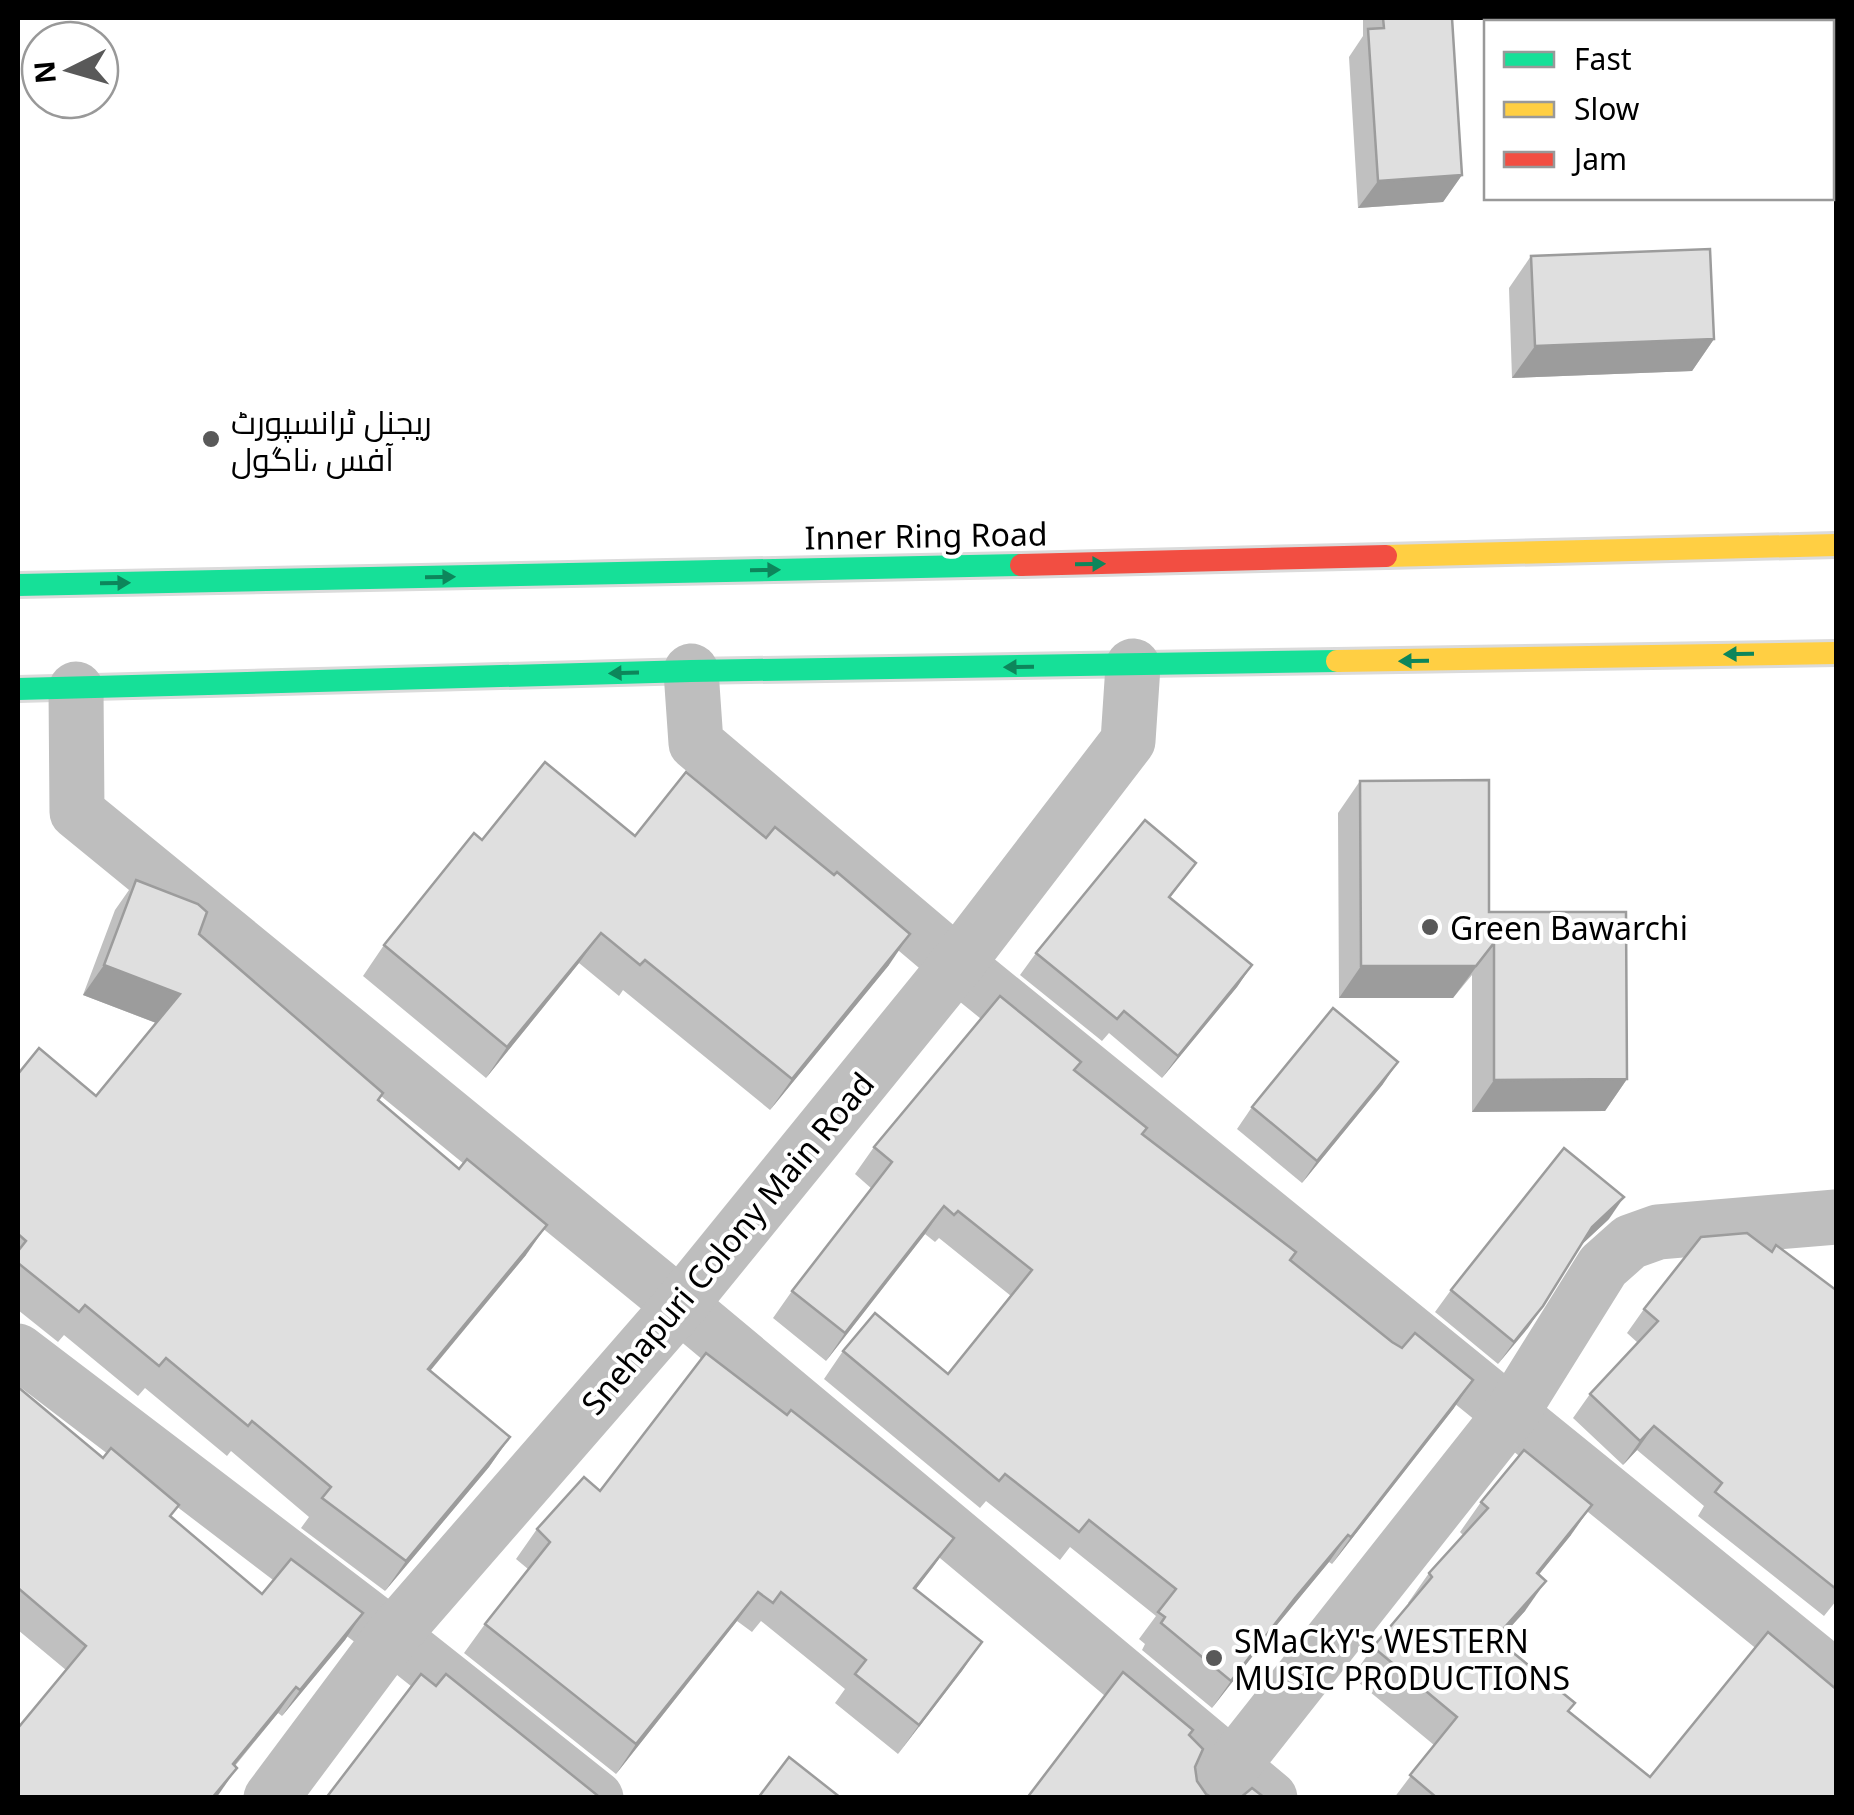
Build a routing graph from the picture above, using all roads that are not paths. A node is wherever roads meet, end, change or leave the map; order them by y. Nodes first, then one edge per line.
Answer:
1 (1836, 545) edge
2 (18, 585) edge
3 (1836, 652) edge
4 (1133, 666) junction
5 (691, 672) junction
6 (18, 689) edge
7 (76, 689) junction
8 (957, 964) junction
9 (1836, 1218) edge
10 (680, 1305) junction
11 (18, 1351) edge
12 (1512, 1412) junction
13 (392, 1636) junction
14 (1836, 1678) edge
15 (1237, 1788) edge
16 (271, 1798) edge
17 (596, 1798) edge

2 -> 1 highway, Inner Ring Road
3 -> 4 highway
4 -> 5 highway
4 - 8 street, Snehapuri Colony Main Road
5 -> 7 highway
5 - 8 street
6 - 7 highway
7 - 10 street
8 - 10 street, Snehapuri Colony Main Road
8 - 12 street
9 - 12 street
10 - 13 street, Snehapuri Colony Main Road
10 - 15 street
11 - 13 street
12 - 14 street
12 - 15 street
13 - 16 street, Snehapuri Colony Main Road
13 - 17 street

